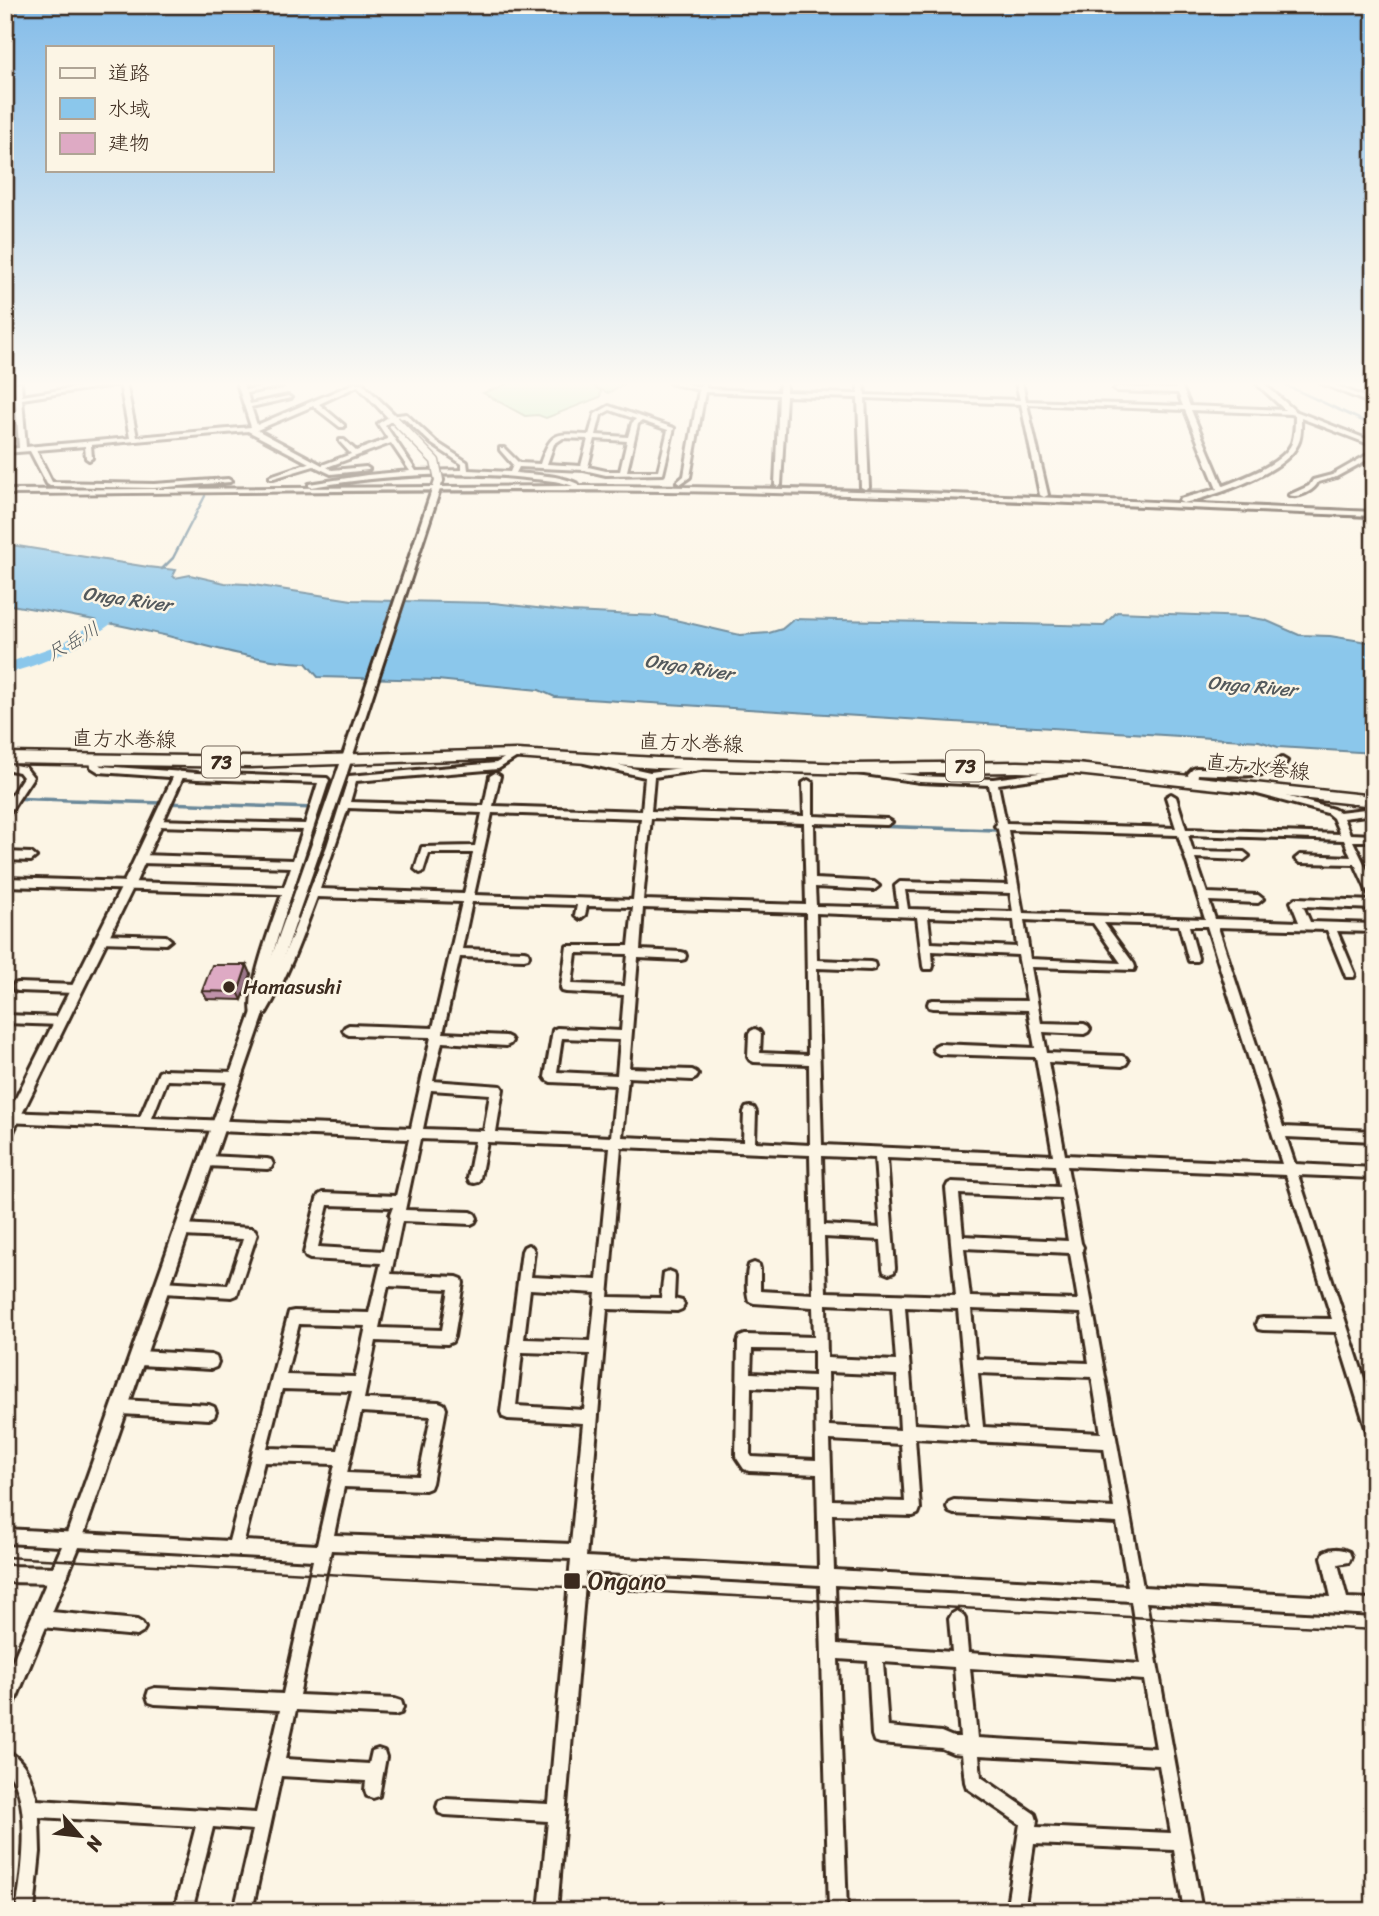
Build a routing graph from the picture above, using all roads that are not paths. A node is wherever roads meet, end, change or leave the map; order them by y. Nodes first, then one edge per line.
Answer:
1 (44, 472) edge
2 (290, 472) edge
3 (385, 472) edge
4 (436, 472) edge
5 (493, 472) edge
6 (613, 472) edge
7 (661, 472) edge
8 (688, 472) edge
9 (779, 472) edge
10 (865, 472) edge
11 (1039, 472) edge
12 (1214, 472) edge
13 (1257, 472) edge
14 (1340, 472) edge
15 (512, 474) joint
16 (623, 474) joint
17 (272, 477) dead end
18 (229, 481) dead end
19 (680, 482) junction
20 (778, 485) junction
21 (154, 486) junction
22 (438, 487) junction
23 (865, 487) junction
24 (618, 488) junction
25 (1220, 488) junction
26 (578, 489) junction
27 (5, 491) edge
28 (190, 491) junction
29 (299, 491) junction
30 (1044, 495) junction
31 (1293, 495) dead end
32 (1183, 501) junction
33 (1256, 509) junction
34 (1374, 514) edge
35 (348, 754) junction
36 (516, 754) junction
37 (5, 758) edge
38 (572, 758) junction
39 (95, 759) junction
40 (1282, 761) dead end
41 (711, 765) junction
42 (5, 766) edge
43 (853, 769) junction
44 (1077, 769) junction
45 (342, 773) joint
46 (179, 775) junction
47 (650, 775) junction
48 (495, 776) dead end
49 (1194, 781) junction
50 (993, 782) junction
51 (808, 783) dead end
52 (1246, 788) junction
53 (13, 796) edge
54 (1171, 797) dead end
55 (1374, 801) edge
56 (344, 807) junction
57 (1374, 811) edge
58 (487, 812) junction
59 (5, 813) edge
60 (1337, 816) junction
61 (648, 817) junction
62 (810, 822) junction
63 (887, 822) dead end
64 (156, 823) junction
65 (309, 827) junction
66 (1001, 829) junction
67 (1183, 834) junction
68 (1346, 836) junction
69 (1374, 838) edge
70 (478, 850) junction
71 (1190, 854) junction
72 (5, 856) edge
73 (1244, 856) dead end
74 (31, 857) dead end
75 (141, 859) junction
76 (1300, 859) dead end
77 (1358, 861) junction
78 (297, 864) junction
79 (420, 869) dead end
80 (5, 882) edge
81 (130, 883) junction
82 (812, 884) junction
83 (874, 886) dead end
84 (289, 888) junction
85 (315, 889) junction
86 (1015, 889) junction
87 (468, 895) junction
88 (1374, 895) edge
89 (1204, 897) junction
90 (1258, 899) dead end
91 (640, 900) junction
92 (583, 901) junction
93 (1374, 905) edge
94 (813, 906) junction
95 (902, 910) junction
96 (922, 913) junction
97 (1019, 914) junction
98 (580, 915) dead end
99 (1096, 919) junction
100 (1211, 921) junction
101 (1183, 922) junction
102 (1305, 924) junction
103 (1330, 926) junction
104 (1374, 928) edge
105 (100, 938) junction
106 (166, 940) dead end
107 (926, 947) junction
108 (1023, 951) junction
109 (634, 952) junction
110 (455, 953) junction
111 (524, 954) dead end
112 (681, 956) dead end
113 (1193, 958) dead end
114 (1026, 963) junction
115 (813, 964) junction
116 (870, 966) dead end
117 (928, 966) dead end
118 (1350, 974) dead end
119 (18, 987) dead end
120 (75, 989) junction
121 (631, 991) junction
122 (933, 1004) dead end
123 (1034, 1006) junction
124 (5, 1019) edge
125 (60, 1021) junction
126 (255, 1022) junction
127 (1037, 1027) junction
128 (1084, 1029) dead end
129 (349, 1030) dead end
130 (755, 1034) dead end
131 (436, 1035) junction
132 (626, 1036) junction
133 (506, 1041) dead end
134 (939, 1049) dead end
135 (1043, 1055) junction
136 (815, 1060) junction
137 (1122, 1061) dead end
138 (692, 1074) dead end
139 (622, 1076) junction
140 (236, 1077) junction
141 (425, 1085) junction
142 (750, 1112) dead end
143 (9, 1117) edge
144 (144, 1122) junction
145 (220, 1126) junction
146 (1279, 1132) junction
147 (5, 1133) edge
148 (414, 1133) junction
149 (1374, 1136) edge
150 (485, 1137) junction
151 (617, 1143) junction
152 (749, 1147) junction
153 (818, 1150) junction
154 (881, 1152) junction
155 (1061, 1160) junction
156 (207, 1161) junction
157 (267, 1164) dead end
158 (1291, 1169) junction
159 (1374, 1173) edge
160 (474, 1178) dead end
161 (1067, 1193) junction
162 (398, 1208) junction
163 (471, 1218) dead end
164 (183, 1230) junction
165 (819, 1231) junction
166 (887, 1234) junction
167 (958, 1242) junction
168 (1077, 1247) junction
169 (528, 1251) dead end
170 (387, 1257) junction
171 (889, 1268) dead end
172 (754, 1269) dead end
173 (669, 1277) dead end
174 (382, 1280) junction
175 (524, 1283) junction
176 (163, 1287) junction
177 (603, 1287) junction
178 (820, 1299) junction
179 (898, 1300) junction
180 (964, 1302) junction
181 (602, 1303) junction
182 (1087, 1307) junction
183 (1263, 1324) dead end
184 (1340, 1326) junction
185 (372, 1327) junction
186 (821, 1344) junction
187 (516, 1345) junction
188 (598, 1348) junction
189 (139, 1358) junction
190 (211, 1362) dead end
191 (821, 1365) junction
192 (970, 1366) junction
193 (903, 1368) junction
194 (1098, 1370) junction
195 (744, 1380) junction
196 (278, 1382) junction
197 (821, 1383) junction
198 (359, 1384) junction
199 (355, 1405) junction
200 (121, 1407) junction
201 (209, 1412) dead end
202 (591, 1417) junction
203 (1374, 1431) edge
204 (823, 1433) junction
205 (907, 1434) junction
206 (976, 1434) junction
207 (1111, 1441) junction
208 (259, 1455) junction
209 (343, 1457) junction
210 (824, 1467) junction
211 (338, 1480) junction
212 (825, 1507) junction
213 (954, 1507) dead end
214 (1124, 1516) junction
215 (5, 1536) edge
216 (74, 1540) junction
217 (235, 1547) junction
218 (323, 1547) junction
219 (1344, 1557) dead end
220 (579, 1558) junction
221 (5, 1574) edge
222 (60, 1575) junction
223 (828, 1576) junction
224 (1138, 1594) junction
225 (1341, 1605) junction
226 (1374, 1607) edge
227 (41, 1619) junction
228 (957, 1619) dead end
229 (137, 1628) dead end
230 (830, 1651) junction
231 (875, 1654) junction
232 (961, 1660) junction
233 (1151, 1673) junction
234 (155, 1696) dead end
235 (5, 1702) edge
236 (289, 1703) junction
237 (395, 1707) dead end
238 (968, 1746) junction
239 (1166, 1757) junction
240 (5, 1758) edge
241 (275, 1767) junction
242 (375, 1774) dead end
243 (445, 1807) dead end
244 (32, 1808) junction
245 (556, 1813) junction
246 (207, 1818) junction
247 (262, 1822) junction
248 (1027, 1835) junction
249 (1181, 1842) junction
250 (25, 1911) edge
251 (183, 1911) edge
252 (243, 1911) edge
253 (548, 1911) edge
254 (838, 1911) edge
255 (1015, 1911) edge
256 (1194, 1911) edge

1 - 21 street
2 - 17 street
3 - 29 street
4 - 22 street, bridge
5 - 15 street
6 - 16 street
7 - 16 street
8 - 19 street
9 - 20 street
10 - 23 street
11 - 30 street
12 - 25 street
13 - 25 street
14 - 31 street
15 - 26 street
18 - 21 street
19 - 20 street
19 - 24 street
20 - 23 street
21 - 28 street
22 - 26 street
22 - 29 street
22 - 35 street
23 - 30 street
24 - 26 street
24 - 33 street
25 - 32 street
27 - 28 street
28 - 29 street
30 - 32 street
32 - 33 street
33 - 34 street
35 - 36 main road, 直方水巻線 / 73
35 - 39 main road, 直方水巻線 / 73
35 - 45 street
36 - 38 main road, 直方水巻線 / 73
36 - 56 street
37 - 39 main road, 直方水巻線 / 73
38 - 41 main road, 直方水巻線 / 73
38 - 47 street
39 - 46 street
40 - 49 street
41 - 43 main road, 直方水巻線 / 73
41 - 47 street
42 - 53 street
43 - 44 main road, 直方水巻線 / 73
43 - 50 street
44 - 49 main road, 直方水巻線 / 73
44 - 50 street
45 - 126 street, bridge
46 - 64 street
46 - 65 street
47 - 61 street
48 - 58 street
49 - 52 main road, 直方水巻線 / 73
50 - 66 street
51 - 62 street
52 - 55 main road, 直方水巻線 / 73
52 - 60 street
53 - 59 street
54 - 67 street
56 - 58 street
56 - 85 street
57 - 60 street
58 - 61 street
58 - 70 street
60 - 68 street
61 - 62 street
61 - 91 street
62 - 63 street
62 - 82 street
64 - 65 street
64 - 75 street
65 - 78 street
66 - 67 street
66 - 86 street
67 - 68 street
67 - 71 street
68 - 69 street
68 - 77 street
70 - 79 street
70 - 87 street
71 - 73 street
71 - 89 street
72 - 74 street
75 - 78 street
75 - 81 street
76 - 77 street
77 - 88 street
78 - 84 street
80 - 81 street
81 - 84 street
81 - 105 street
82 - 83 street
82 - 94 street
84 - 126 street
85 - 87 street
85 - 126 street
86 - 95 street
86 - 97 street
87 - 92 street
87 - 110 street
89 - 90 street
89 - 100 street
91 - 92 street
91 - 94 street
91 - 109 street
92 - 98 street
93 - 102 street
94 - 95 street
94 - 115 street
95 - 96 street
96 - 97 street
96 - 107 street
97 - 99 street
97 - 108 street
99 - 101 street
99 - 114 street
100 - 101 street
100 - 102 street
100 - 146 street
101 - 113 street
102 - 103 street
103 - 104 street
103 - 118 street
105 - 106 street
105 - 120 street
107 - 108 street
107 - 117 street
108 - 114 street
109 - 112 street
109 - 121 street
109 - 121 street
110 - 111 street
110 - 131 street
114 - 123 street
115 - 116 street
115 - 136 street
119 - 120 street
120 - 125 street
121 - 132 street
122 - 123 street
123 - 127 street
124 - 125 street
125 - 143 street
126 - 140 street
127 - 128 street
127 - 135 street
129 - 131 street
130 - 136 street
131 - 133 street
131 - 141 street
132 - 139 street
132 - 139 street
134 - 135 street
135 - 137 street
135 - 155 street
136 - 153 street
138 - 139 street
139 - 151 street
140 - 144 street
140 - 145 street
141 - 148 street
141 - 150 street
142 - 152 street
143 - 144 street
143 - 147 street
144 - 145 street
145 - 148 street
145 - 156 street
146 - 149 street
146 - 158 street
148 - 150 street
148 - 162 street
150 - 151 street
150 - 160 street
151 - 152 street
151 - 177 street
152 - 153 street
153 - 154 street
153 - 165 street
154 - 155 street
154 - 166 street
155 - 158 street
155 - 161 street
156 - 157 street
156 - 164 street
158 - 159 street
158 - 184 street
161 - 167 street
161 - 168 street
162 - 163 street
162 - 170 street
162 - 170 street
164 - 176 street
164 - 176 street
165 - 166 street
165 - 178 street
166 - 171 street
167 - 168 street
167 - 180 street
168 - 182 street
169 - 175 street
170 - 174 street
172 - 178 street
173 - 181 street
174 - 185 street
174 - 185 street
175 - 177 street
175 - 187 street
176 - 189 street
177 - 181 street
178 - 179 street
178 - 186 street
179 - 180 street
179 - 193 street
180 - 182 street
180 - 192 street
181 - 188 street
182 - 194 street
183 - 184 street
184 - 203 street
185 - 196 street
185 - 198 street
186 - 191 street
186 - 195 street
187 - 188 street
187 - 202 street
188 - 202 street
189 - 190 street
189 - 200 street
191 - 193 street
191 - 197 street
192 - 194 street
192 - 206 street
193 - 205 street
194 - 207 street
195 - 197 street
195 - 210 street
196 - 198 street
196 - 208 street
197 - 204 street
198 - 199 street
199 - 209 street
199 - 211 street
200 - 201 street
200 - 216 street
202 - 220 street
204 - 205 street
204 - 210 street
205 - 206 street
205 - 212 street
206 - 207 street
207 - 214 street
208 - 209 street
208 - 217 street
209 - 211 street
210 - 212 street
211 - 218 street
212 - 223 street
213 - 214 street
214 - 224 street
215 - 216 street
216 - 217 street
216 - 222 street
217 - 218 street
218 - 220 street
218 - 236 street
219 - 225 street
220 - 223 street
220 - 245 street
221 - 222 street
222 - 227 street
223 - 224 street
223 - 230 street
224 - 225 street
224 - 233 street
225 - 226 street
227 - 229 street
227 - 235 street
228 - 232 street
230 - 231 street
230 - 254 street
231 - 232 street
231 - 238 street
232 - 233 street
232 - 238 street
233 - 239 street
234 - 236 street
236 - 237 street
236 - 241 street
238 - 239 street
238 - 248 street
239 - 249 street
240 - 244 street
241 - 242 street
241 - 247 street
243 - 245 street
244 - 246 street
244 - 250 street
245 - 253 street
246 - 247 street
246 - 251 street
247 - 252 street
248 - 249 street
248 - 255 street
249 - 256 street

